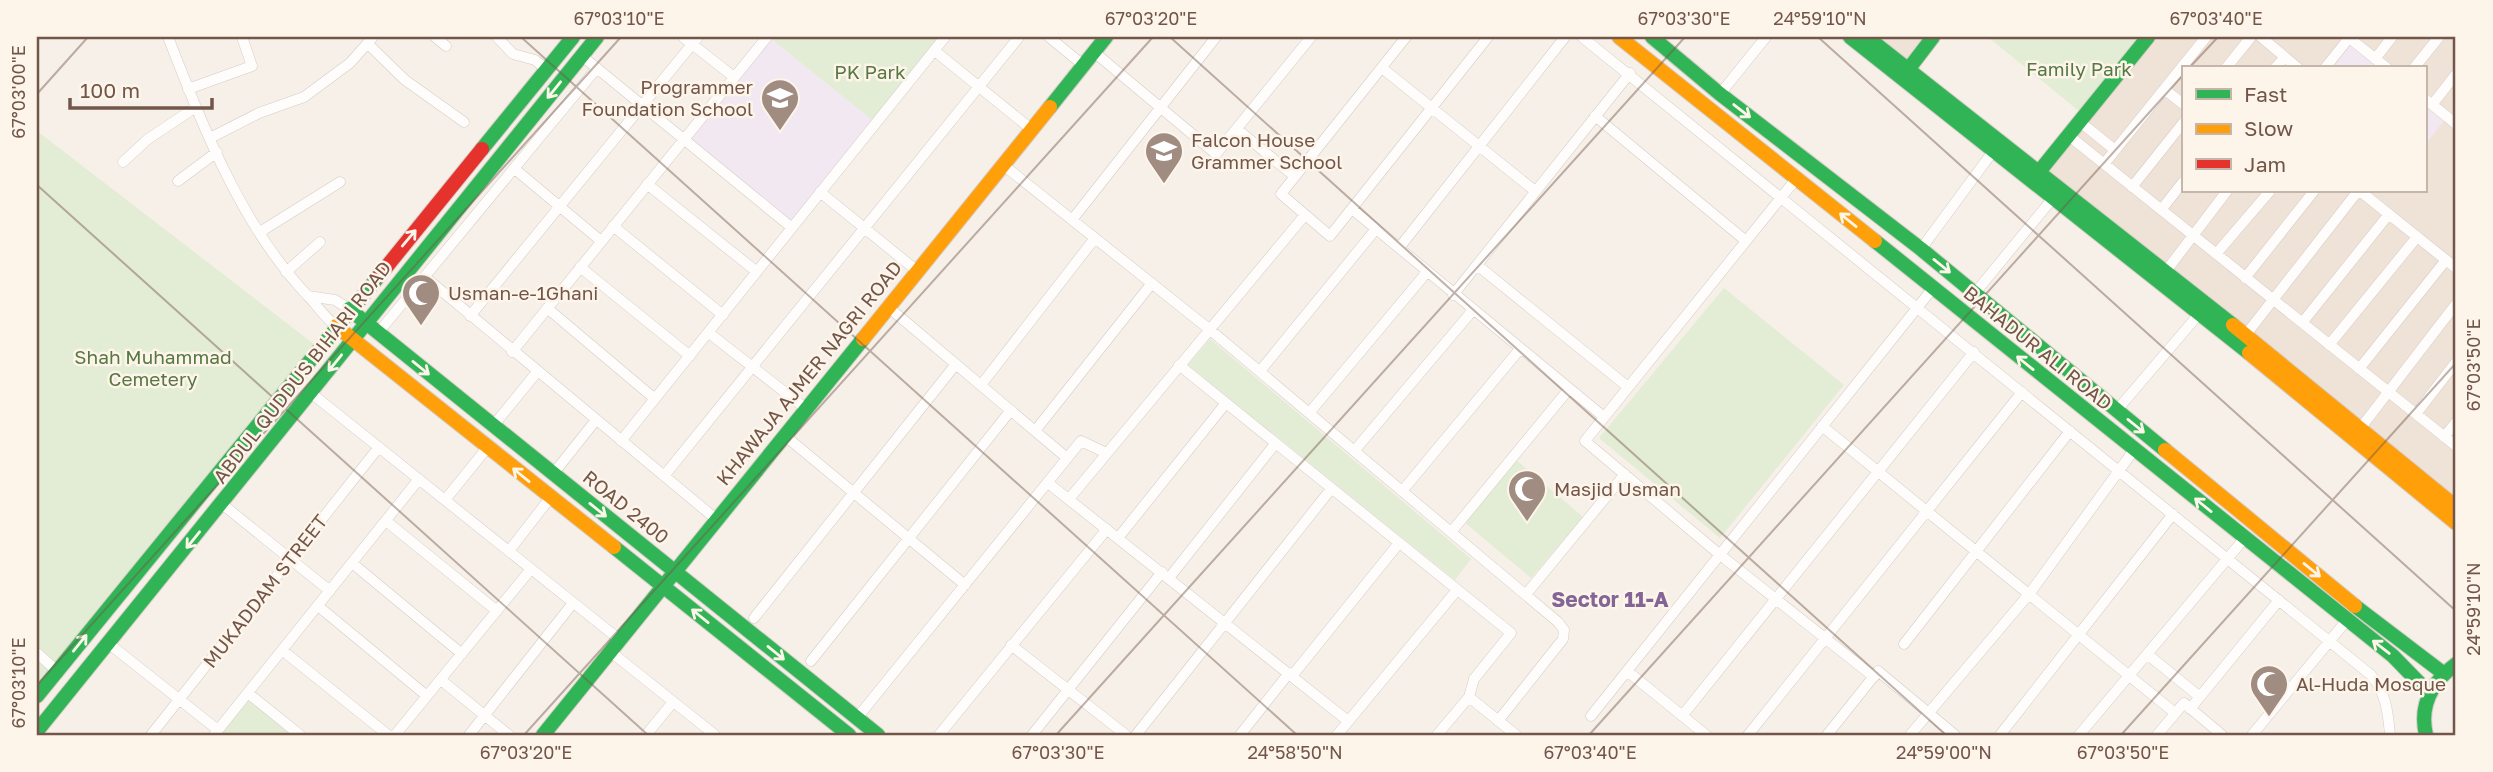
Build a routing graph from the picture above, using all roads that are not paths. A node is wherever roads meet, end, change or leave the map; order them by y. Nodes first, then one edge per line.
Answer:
1 (168, 37) edge
2 (242, 37) edge
3 (435, 37) edge
4 (497, 37) edge
5 (573, 37) edge
6 (597, 37) edge
7 (682, 37) edge
8 (767, 37) edge
9 (946, 37) edge
10 (1018, 37) edge
11 (1049, 37) edge
12 (1105, 37) edge
13 (1216, 37) edge
14 (1310, 37) edge
15 (1406, 37) edge
16 (1488, 37) edge
17 (1565, 37) edge
18 (1582, 37) edge
19 (1619, 37) edge
20 (1652, 37) edge
21 (1766, 37) edge
22 (1850, 37) edge
23 (1867, 37) edge
24 (1933, 37) edge
25 (2148, 37) edge
26 (2206, 37) edge
27 (2251, 37) edge
28 (2261, 37) edge
29 (2348, 37) edge
30 (2392, 37) edge
31 (2439, 37) edge
32 (370, 40) edge
33 (695, 40) edge
34 (446, 46) dead end
35 (934, 51) junction
36 (1094, 52) junction
37 (582, 56) junction
38 (2285, 57) junction
39 (2375, 59) junction
40 (1083, 65) junction
41 (2183, 66) edge
42 (2228, 66) edge
43 (2277, 66) edge
44 (2296, 66) edge
45 (2326, 66) edge
46 (2384, 66) edge
47 (2416, 66) edge
48 (2182, 67) edge
49 (597, 68) junction
50 (1382, 68) junction
51 (547, 70) junction
52 (1630, 73) junction
53 (1905, 73) junction
54 (2456, 74) edge
55 (734, 77) junction
56 (977, 86) junction
57 (188, 89) junction
58 (2164, 89) junction
59 (1720, 94) junction
60 (2428, 102) edge
61 (2182, 103) edge
62 (196, 107) junction
63 (642, 107) junction
64 (1160, 108) junction
65 (1432, 108) junction
66 (1595, 116) junction
67 (2079, 121) junction
68 (464, 122) dead end
69 (2182, 124) edge
70 (2456, 124) edge
71 (1031, 129) junction
72 (1237, 129) junction
73 (2067, 135) junction
74 (210, 138) junction
75 (684, 140) junction
76 (1480, 147) junction
77 (1993, 150) junction
78 (2115, 150) junction
79 (217, 152) junction
80 (123, 162) dead end
81 (1002, 164) junction
82 (2104, 164) junction
83 (516, 170) junction
84 (1294, 176) junction
85 (2034, 177) junction
86 (1796, 179) junction
87 (178, 181) dead end
88 (340, 183) dead end
89 (2182, 183) edge
90 (647, 184) junction
91 (2132, 187) junction
92 (1535, 191) junction
93 (820, 192) junction
94 (2226, 192) edge
95 (2269, 192) edge
96 (2313, 192) edge
97 (2358, 192) edge
98 (2360, 192) edge
99 (1780, 198) junction
100 (2053, 198) junction
101 (560, 207) junction
102 (1352, 209) junction
103 (2161, 210) junction
104 (2389, 214) junction
105 (1305, 215) junction
106 (1072, 220) junction
107 (612, 226) junction
108 (1892, 226) junction
109 (791, 227) junction
110 (865, 228) junction
111 (1376, 229) junction
112 (260, 232) junction
113 (2192, 235) junction
114 (2417, 237) junction
115 (1096, 238) junction
116 (601, 241) junction
117 (1746, 241) junction
118 (320, 242) dead end
119 (1877, 244) junction
120 (1399, 248) junction
121 (1921, 248) junction
122 (2216, 254) junction
123 (2445, 260) junction
124 (1477, 265) junction
125 (580, 267) junction
126 (2456, 268) edge
127 (916, 270) junction
128 (2166, 271) junction
129 (286, 272) junction
130 (757, 272) junction
131 (1427, 272) junction
132 (425, 277) junction
133 (2245, 278) junction
134 (1152, 283) junction
135 (1933, 288) junction
136 (1975, 293) junction
137 (1453, 295) junction
138 (308, 296) junction
139 (2274, 300) junction
140 (2456, 304) edge
141 (887, 306) junction
142 (547, 308) junction
143 (1916, 308) junction
144 (349, 309) junction
145 (1473, 310) junction
146 (2199, 314) junction
147 (723, 315) junction
148 (470, 316) junction
149 (366, 323) junction
150 (2302, 323) junction
151 (336, 326) junction
152 (1209, 329) junction
153 (378, 333) junction
154 (709, 333) junction
155 (2244, 337) junction
156 (353, 340) junction
157 (2329, 345) junction
158 (1520, 349) junction
159 (512, 352) junction
160 (1974, 352) junction
161 (690, 356) junction
162 (2456, 362) edge
163 (956, 364) junction
164 (1179, 365) junction
165 (752, 368) junction
166 (2360, 369) junction
167 (1260, 371) junction
168 (537, 372) junction
169 (981, 385) junction
170 (1628, 387) junction
171 (1569, 389) junction
172 (2388, 391) junction
173 (2022, 392) junction
174 (311, 393) junction
175 (655, 399) junction
176 (1226, 403) junction
177 (805, 408) junction
178 (1011, 410) junction
179 (2117, 410) junction
180 (1310, 412) junction
181 (2416, 414) junction
182 (1604, 417) junction
183 (596, 421) junction
184 (2456, 422) edge
185 (493, 426) junction
186 (1822, 426) junction
187 (1035, 430) junction
188 (2070, 431) junction
189 (784, 435) junction
190 (2355, 435) junction
191 (2444, 437) junction
192 (621, 441) junction
193 (1275, 444) junction
194 (2456, 446) edge
195 (379, 447) junction
196 (487, 448) junction
197 (1355, 450) junction
198 (2134, 450) junction
199 (1106, 453) junction
200 (1068, 458) junction
201 (2119, 470) junction
202 (1880, 472) junction
203 (553, 474) junction
204 (1625, 474) junction
205 (664, 476) junction
206 (419, 480) junction
207 (1048, 483) junction
208 (1331, 489) junction
209 (1403, 490) junction
210 (853, 492) junction
211 (550, 498) junction
212 (1069, 499) junction
213 (445, 500) junction
214 (222, 504) junction
215 (2456, 507) edge
216 (1928, 511) junction
217 (2173, 514) junction
218 (716, 519) junction
219 (386, 521) junction
220 (2456, 523) edge
221 (1107, 529) junction
222 (1452, 531) junction
223 (907, 537) junction
224 (1118, 538) junction
225 (2244, 539) junction
226 (1399, 543) junction
227 (1975, 549) junction
228 (509, 551) junction
229 (1719, 554) junction
230 (2227, 557) junction
231 (290, 559) junction
232 (352, 563) junction
233 (531, 569) junction
234 (674, 571) junction
235 (1165, 575) junction
236 (663, 585) junction
237 (965, 586) junction
238 (1457, 590) junction
239 (330, 591) junction
240 (1527, 593) junction
241 (2030, 593) junction
242 (1776, 600) junction
243 (2279, 600) junction
244 (573, 603) junction
245 (318, 606) junction
246 (497, 611) junction
247 (754, 618) dead end
248 (2347, 620) junction
249 (1225, 622) junction
250 (2078, 633) junction
251 (1826, 639) junction
252 (2329, 641) junction
253 (108, 643) junction
254 (1904, 644) dead end
255 (1012, 645) junction
256 (615, 646) junction
257 (282, 650) junction
258 (37, 653) edge
259 (462, 654) junction
260 (2147, 654) junction
261 (811, 661) dead end
262 (2456, 664) edge
263 (57, 671) junction
264 (1627, 671) junction
265 (2443, 673) junction
266 (1290, 674) junction
267 (2129, 676) junction
268 (1874, 677) junction
269 (441, 680) junction
270 (1068, 690) junction
271 (248, 693) junction
272 (2430, 694) junction
273 (37, 696) edge
274 (427, 696) junction
275 (1469, 697) junction
276 (2200, 697) junction
277 (179, 699) junction
278 (673, 702) junction
279 (2190, 709) junction
280 (1928, 713) junction
281 (2175, 713) junction
282 (485, 716) junction
283 (1591, 716) dead end
284 (1682, 716) junction
285 (857, 719) junction
286 (1498, 720) junction
287 (1348, 721) junction
288 (37, 731) edge
289 (216, 733) edge
290 (151, 735) edge
291 (300, 735) edge
292 (388, 735) edge
293 (395, 735) edge
294 (469, 735) edge
295 (509, 735) edge
296 (543, 735) edge
297 (646, 735) edge
298 (715, 735) edge
299 (849, 735) edge
300 (878, 735) edge
301 (939, 735) edge
302 (1032, 735) edge
303 (1126, 735) edge
304 (1136, 735) edge
305 (1240, 735) edge
306 (1337, 735) edge
307 (1437, 735) edge
308 (1516, 735) edge
309 (1706, 735) edge
310 (1748, 735) edge
311 (1827, 735) edge
312 (1910, 735) edge
313 (1955, 735) edge
314 (2000, 735) edge
315 (2079, 735) edge
316 (2157, 735) edge
317 (2222, 735) edge
318 (2252, 735) edge
319 (2390, 735) edge
320 (2426, 735) edge

1 - 57 street
2 - 57 street
3 - 34 street
4 - 51 street
5 - 51 main road, ABDUL QUDDUS BIHARI ROAD
6 - 37 main road, ABDUL QUDDUS BIHARI ROAD
7 - 33 street
8 - 55 street
9 - 35 street
10 - 56 street
11 - 40 street
12 - 36 main road, KHAWAJA AJMER NAGRI ROAD
13 - 64 street
14 - 72 street
15 - 50 street
16 - 65 street
17 - 76 street
18 - 52 street
19 - 86 main road, BAHADUR ALI ROAD
20 - 59 main road, BAHADUR ALI ROAD
21 - 59 street
22 - 53 main road
23 - 53 main road
24 - 53 main road
25 - 67 main road
26 - 41 street
27 - 42 street
28 - 38 street
29 - 39 street
29 - 45 street
30 - 39 street
31 - 47 street
32 - 68 street
32 - 74 street
33 - 55 street
33 - 63 street
35 - 56 street
35 - 93 street
36 - 40 main road, KHAWAJA AJMER NAGRI ROAD
36 - 64 street
37 - 49 street
37 -> 149 main road, ABDUL QUDDUS BIHARI ROAD
38 - 43 street
38 - 44 street
39 - 46 street
40 - 71 main road, KHAWAJA AJMER NAGRI ROAD
48 - 58 street
49 - 63 street
49 - 83 street
50 - 65 street
50 - 84 street
144 -> 51 main road, ABDUL QUDDUS BIHARI ROAD
52 - 66 street
52 - 99 street
53 - 77 main road
53 - 85 main road
54 - 60 street
55 - 75 street
56 - 71 street
56 - 110 street
57 - 62 street
58 - 61 street
58 - 78 street
59 -> 108 main road, BAHADUR ALI ROAD
60 - 70 street
62 - 74 street
62 - 80 street
63 - 75 street
63 - 101 street
64 - 72 street
64 - 106 street
65 - 76 street
65 - 102 street
66 - 92 street
66 - 117 street
67 - 73 main road
67 - 78 street
69 - 91 street
71 - 81 main road, KHAWAJA AJMER NAGRI ROAD
72 - 84 street
73 - 82 street
73 - 85 main road
74 - 79 street
75 - 90 street
75 - 109 street
76 - 92 street
76 - 120 street
77 - 85 main road
77 - 121 street
78 - 82 street
79 - 87 street
79 - 112 street
81 - 106 street
81 - 127 main road, KHAWAJA AJMER NAGRI ROAD
82 - 91 street
83 - 101 street
83 - 132 street
84 - 105 street
85 - 100 main road
85 - 128 main road
86 - 99 street
119 -> 86 main road, BAHADUR ALI ROAD
88 - 112 street
89 - 103 street
90 - 107 street
90 - 130 street
91 - 103 street
92 - 124 street
93 - 109 street
93 - 110 street
94 - 113 street
95 - 122 street
96 - 133 street
97 - 139 street
98 - 104 street
99 - 117 street
99 - 143 street
100 - 136 street
100 - 146 main road
101 - 116 street
101 - 148 street
102 - 105 street
102 - 111 street
103 - 113 street
104 - 114 street
104 - 150 street
105 - 152 street
106 - 115 street
107 - 116 street
107 - 147 street
108 - 119 main road
108 - 121 main road, BAHADUR ALI ROAD
109 - 130 street
110 - 127 street
110 - 165 street
111 - 120 street
111 - 167 street
112 - 129 street
113 - 122 street
113 - 128 street
114 - 123 street
114 - 157 street
115 - 134 street
115 - 169 street
116 - 125 street
117 - 170 street
118 - 129 street
119 - 135 main road, BAHADUR ALI ROAD
120 - 131 street
121 -> 136 main road, BAHADUR ALI ROAD
122 - 133 street
123 - 126 street
123 - 166 street
124 - 137 street
124 - 170 street
125 - 142 street
125 - 161 street
127 - 141 main road, KHAWAJA AJMER NAGRI ROAD
128 - 155 main road
129 - 138 street
130 - 147 street
131 - 137 street
131 - 180 street
132 - 148 street
132 - 153 street
133 - 139 street
134 - 152 street
134 - 187 street
135 - 143 street
198 -> 135 main road, BAHADUR ALI ROAD
136 - 179 main road, BAHADUR ALI ROAD
137 - 145 street
138 - 144 street
138 - 151 street
139 - 150 street
139 - 155 street
140 - 172 street
141 - 163 street
141 - 177 main road, KHAWAJA AJMER NAGRI ROAD
142 - 159 street
142 - 175 street
143 - 160 street
143 - 186 street
144 - 149 main road, ROAD 2400
144 - 151 main road, ABDUL QUDDUS BIHARI ROAD
145 - 158 street
145 - 197 street
146 - 179 street
146 - 190 main road
147 - 154 street
148 - 159 street
149 - 153 main road, ROAD 2400
149 - 156 main road, ABDUL QUDDUS BIHARI ROAD
150 - 157 street
151 - 156 main road, ROAD 2400
263 -> 151 main road, ABDUL QUDDUS BIHARI ROAD
152 - 164 street
152 - 167 street
153 -> 185 main road, ROAD 2400
154 - 161 street
154 - 165 street
155 - 190 main road
156 -> 174 main road, ABDUL QUDDUS BIHARI ROAD
156 - 196 main road, ROAD 2400
157 - 166 street
158 - 171 street
158 - 209 street
159 - 168 street
160 - 173 street
160 - 202 street
161 - 175 street
162 - 181 street
163 - 169 street
163 - 210 street
164 - 176 street
164 - 199 street
165 - 177 street
165 - 205 street
166 - 172 street
167 - 180 street
168 - 183 street
168 - 185 street
169 - 178 street
170 - 182 street
171 - 182 street
171 - 222 street
172 - 181 street
172 - 190 street
173 - 188 street
173 - 216 street
174 - 195 street
174 - 214 main road, ABDUL QUDDUS BIHARI ROAD
175 - 192 street
176 - 193 street
176 - 224 street
177 - 189 main road, KHAWAJA AJMER NAGRI ROAD
178 - 187 street
178 - 223 street
179 -> 265 main road, BAHADUR ALI ROAD
180 - 197 street
181 - 191 street
182 - 204 street
183 - 192 street
183 - 203 street
184 - 191 street
185 - 203 main road, ROAD 2400
186 - 202 street
186 - 229 street
187 - 200 street
188 - 201 street
188 - 227 street
189 - 210 street
189 - 218 main road, KHAWAJA AJMER NAGRI ROAD
190 - 215 main road
190 - 220 main road
191 - 194 street
192 - 205 street
193 - 208 street
193 - 235 street
195 - 206 street
195 - 231 street, MUKADDAM STREET
211 -> 196 main road, ROAD 2400
196 - 213 street
197 - 209 street
198 - 201 street
225 -> 198 main road, BAHADUR ALI ROAD
199 - 200 street
199 - 212 street
200 - 207 street
201 - 217 street
201 - 241 street
202 - 216 street
202 - 242 street
203 -> 234 main road, ROAD 2400
204 - 229 street
204 - 240 street
205 - 218 street
206 - 213 street
206 - 219 street
207 - 212 street
207 - 237 street
208 - 226 street
208 - 249 street
209 - 222 street
210 - 223 street
210 - 247 street
211 - 228 street
211 - 236 main road, ROAD 2400
212 - 221 street
213 - 228 street
214 - 231 street
214 -> 253 main road, ABDUL QUDDUS BIHARI ROAD
216 - 227 street
216 - 251 street
217 - 230 street
217 - 250 street
218 - 234 main road, KHAWAJA AJMER NAGRI ROAD
219 - 232 street
219 - 246 street
221 - 224 street
221 - 255 street
222 - 240 street
223 - 237 street
223 - 261 street
224 - 235 street
225 - 230 street
225 - 248 main road, BAHADUR ALI ROAD
226 - 238 street
226 - 266 street
227 - 241 street
227 - 254 street
228 - 233 street
229 - 242 street
229 - 264 street
230 - 243 street
230 - 260 street
231 - 239 street
231 - 277 street, MUKADDAM STREET
232 - 239 street
232 - 259 street
233 - 244 street
233 - 246 street
234 - 236 main road, KHAWAJA AJMER NAGRI ROAD
234 -> 285 main road, ROAD 2400
235 - 249 street
235 - 270 street
236 - 256 main road, KHAWAJA AJMER NAGRI ROAD
299 -> 236 main road, ROAD 2400
237 - 285 street
238 - 275 street
238 - 287 street
239 - 245 street
240 - 286 street
241 - 250 street
241 - 280 street
242 - 251 street
242 - 284 street
243 - 252 street
243 - 276 street
244 - 256 street
244 - 282 street
245 - 257 street
245 - 274 street
246 - 259 street
248 - 252 street
272 -> 248 main road, BAHADUR ALI ROAD
249 - 266 street
249 - 304 street
250 - 267 street
250 - 314 street
251 - 268 street
251 - 310 street
252 - 318 street
252 - 319 street
253 - 277 street
253 - 288 main road, ABDUL QUDDUS BIHARI ROAD
255 - 270 street
255 - 301 street
256 - 278 street
256 - 296 main road, KHAWAJA AJMER NAGRI ROAD
257 - 271 street
257 - 292 street
258 - 263 street
259 - 269 street
260 - 267 street
260 - 276 street
262 - 265 main road
263 - 273 main road, ABDUL QUDDUS BIHARI ROAD
264 - 283 street
264 - 284 street
265 - 272 main road
266 - 287 street
266 - 305 street
267 - 281 street
267 - 315 street
268 - 280 street
268 - 311 street
269 - 274 street
269 - 282 street
270 - 302 street
270 - 303 street
271 - 289 street
271 - 291 street
272 - 320 main road
274 - 293 street
275 - 286 street
275 - 307 street
276 - 279 street
277 - 289 street
277 - 290 street, MUKADDAM STREET
278 - 297 street
278 - 298 street
279 - 281 street
279 - 317 street
280 - 312 street
280 - 313 street
281 - 316 street
282 - 294 street
282 - 295 street
284 - 309 street
285 - 300 main road, ROAD 2400
286 - 308 street
287 - 306 street

